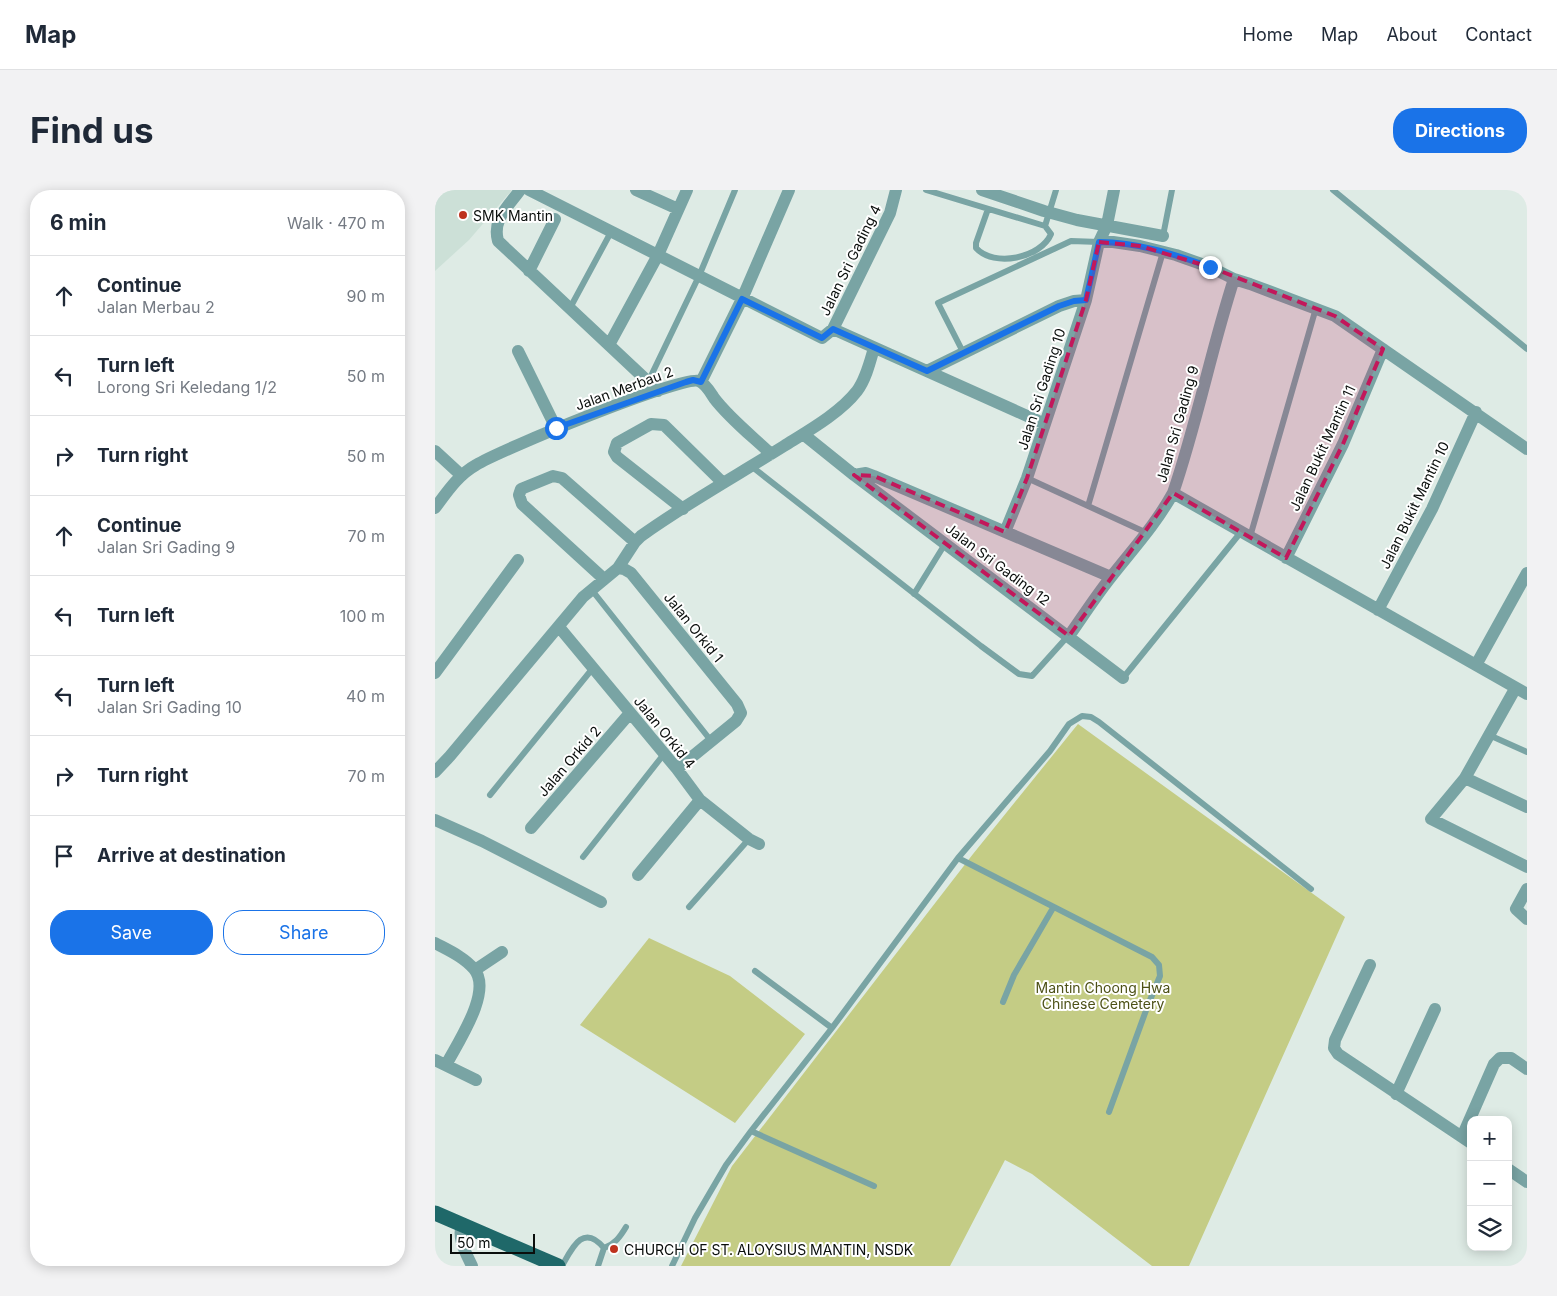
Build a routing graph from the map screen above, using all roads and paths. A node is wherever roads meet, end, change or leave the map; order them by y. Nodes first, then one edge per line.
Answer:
1 (520, 190) edge
2 (529, 190) edge
3 (636, 190) edge
4 (687, 190) edge
5 (735, 190) edge
6 (789, 190) edge
7 (896, 190) edge
8 (926, 190) edge
9 (982, 190) edge
10 (1056, 190) edge
11 (1114, 190) edge
12 (1172, 190) edge
13 (1333, 190) edge
14 (997, 193) edge
15 (678, 209) junction
16 (989, 209) junction
17 (1050, 212) junction
18 (555, 219) dead end
19 (1107, 225) junction
20 (1045, 226) junction
21 (611, 232) junction
22 (1163, 236) joint
23 (1099, 242) junction
24 (1163, 252) junction
25 (658, 255) junction
26 (529, 271) junction
27 (699, 276) junction
28 (1234, 279) junction
29 (742, 299) junction
30 (1086, 300) junction
31 (1316, 308) junction
32 (569, 310) junction
33 (833, 329) junction
34 (609, 345) junction
35 (874, 348) junction
36 (1383, 349) junction
37 (1527, 349) edge
38 (518, 351) dead end
39 (963, 352) junction
40 (927, 371) junction
41 (649, 380) junction
42 (701, 382) junction
43 (658, 391) junction
44 (1476, 412) junction
45 (1045, 424) junction
46 (556, 428) junction
47 (803, 434) junction
48 (1527, 449) edge
49 (435, 451) edge
50 (771, 454) junction
51 (751, 466) junction
52 (461, 475) junction
53 (854, 475) junction
54 (1027, 478) junction
55 (723, 483) junction
56 (1173, 493) junction
57 (1089, 506) junction
58 (435, 508) edge
59 (683, 509) junction
60 (1005, 532) junction
61 (1147, 533) junction
62 (1245, 534) junction
63 (635, 542) junction
64 (945, 544) junction
65 (1286, 558) junction
66 (518, 560) dead end
67 (618, 568) junction
68 (1527, 574) edge
69 (1111, 577) junction
70 (604, 579) junction
71 (591, 589) junction
72 (914, 594) junction
73 (1378, 610) junction
74 (559, 627) junction
75 (1069, 636) junction
76 (1476, 665) junction
77 (593, 668) junction
78 (435, 674) edge
79 (1123, 678) joint
80 (1521, 691) edge
81 (630, 713) junction
82 (1489, 735) junction
83 (712, 742) junction
84 (1527, 752) edge
85 (664, 754) junction
86 (436, 768) edge
87 (677, 769) junction
88 (1465, 778) junction
89 (490, 795) dead end
90 (700, 800) junction
91 (1527, 807) edge
92 (435, 820) edge
93 (531, 828) dead end
94 (755, 841) joint
95 (583, 857) dead end
96 (958, 858) junction
97 (1527, 867) edge
98 (638, 875) dead end
99 (1311, 889) dead end
100 (1527, 889) edge
101 (601, 902) dead end
102 (689, 907) dead end
103 (1053, 908) junction
104 (1527, 919) edge
105 (435, 943) edge
106 (502, 952) dead end
107 (1370, 965) dead end
108 (475, 970) junction
109 (755, 971) dead end
110 (1003, 1002) dead end
111 (1435, 1008) dead end
112 (832, 1028) junction
113 (441, 1062) edge
114 (1527, 1069) edge
115 (476, 1080) dead end
116 (1397, 1094) junction
117 (1109, 1112) dead end
118 (751, 1131) junction
119 (1466, 1140) edge
120 (1512, 1172) edge
121 (1527, 1182) edge
122 (874, 1186) dead end
123 (435, 1213) edge
124 (462, 1224) junction
125 (626, 1227) dead end
126 (604, 1248) junction
127 (472, 1266) edge
128 (558, 1266) edge
129 (562, 1266) edge
130 (599, 1266) edge
131 (672, 1266) edge

1 - 26 street
2 - 21 street
3 - 15 street
4 - 15 street
5 - 27 lane
6 - 29 street
7 - 33 street, Jalan Sri Gading 4
8 - 16 lane
9 - 14 street
10 - 17 lane
11 - 19 street, Jalan Sri Gading 10
12 - 22 lane
13 - 37 lane
14 - 17 street
15 - 25 street
16 - 20 lane
16 - 20 lane
17 - 19 street
17 - 20 lane
18 - 26 street
19 - 22 street
19 - 23 street, Jalan Sri Gading 10
21 - 25 street
21 - 32 lane
23 - 24 street
23 - 30 street, Jalan Sri Gading 10
23 - 39 lane
24 - 28 street
24 - 57 lane
25 - 27 street
25 - 34 street
26 - 32 street
27 - 29 street
27 - 41 lane
28 - 31 street
28 - 56 street, Jalan Sri Gading 9
29 - 33 street, Jalan Sri Gading 4
29 - 42 street
30 - 39 street
30 - 45 street, Jalan Sri Gading 10
31 - 36 street
31 - 62 lane
32 - 34 street
33 - 35 street
34 - 41 street
35 - 40 street
35 - 47 street
36 - 44 street
36 - 65 street, Jalan Bukit Mantin 11
38 - 46 street
39 - 40 street
40 - 45 street
41 - 43 street
42 - 43 street, Jalan Merbau 2
42 - 50 street
43 - 46 street, Jalan Merbau 2
44 - 48 street
44 - 73 street, Jalan Bukit Mantin 10
45 - 54 street, Jalan Sri Gading 10
46 - 52 street, Jalan Merbau 2
47 - 50 street
47 - 53 street, Jalan Sri Gading 12
49 - 52 street
50 - 51 street
51 - 55 street
51 - 72 lane
52 - 58 street, Jalan Merbau 2
53 - 60 street, Jalan Sri Gading 12
53 - 64 street, Jalan Sri Gading 12
54 - 57 lane
54 - 60 street, Jalan Sri Gading 10
55 - 59 street
55 - 59 street
56 - 61 street, Jalan Sri Gading 9
56 - 62 street
57 - 61 lane
59 - 63 street
60 - 69 street, Jalan Sri Gading 12
61 - 69 street, Jalan Sri Gading 9
62 - 65 street
62 - 79 lane
63 - 67 street
63 - 70 street
64 - 72 lane
64 - 75 street, Jalan Sri Gading 12
65 - 73 street
66 - 78 street
67 - 70 street
67 - 83 street, Jalan Orkid 1
68 - 76 street
69 - 75 street, Jalan Sri Gading 9
70 - 71 street
71 - 74 street
71 - 83 lane
72 - 75 lane
73 - 76 street
74 - 77 street, Jalan Orkid 4
74 - 86 street
75 - 79 street, Jalan Sri Gading 12
76 - 80 street
77 - 81 street, Jalan Orkid 4
77 - 89 lane
80 - 82 street
81 - 85 street, Jalan Orkid 4
81 - 93 street, Jalan Orkid 2
82 - 84 lane
82 - 88 street
83 - 87 street
85 - 87 street, Jalan Orkid 4
85 - 95 lane
87 - 90 street, Jalan Orkid 4
88 - 91 street
88 - 97 street
90 - 94 street, Jalan Orkid 4
90 - 98 street
92 - 101 street
94 - 102 lane
96 - 99 lane
96 - 103 lane
96 - 112 lane
100 - 104 street
103 - 110 lane
103 - 117 lane
105 - 108 street
106 - 108 street
107 - 116 street
108 - 113 street
109 - 112 lane
111 - 116 street
112 - 118 lane
113 - 115 street
114 - 119 street
116 - 119 street
118 - 122 lane
118 - 131 lane
120 - 121 street
123 - 124 main road
124 - 127 street
124 - 128 main road
125 - 126 lane
126 - 129 lane
126 - 130 lane

